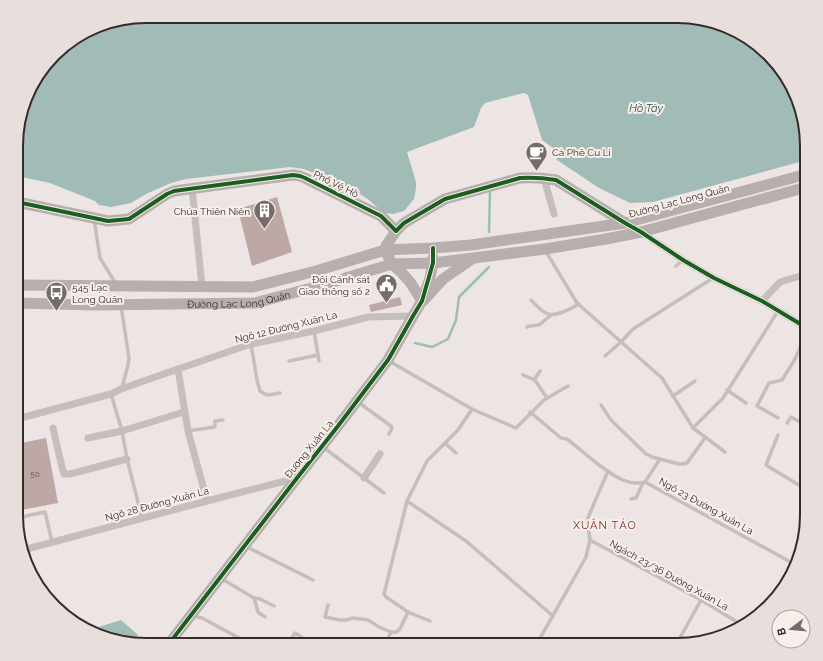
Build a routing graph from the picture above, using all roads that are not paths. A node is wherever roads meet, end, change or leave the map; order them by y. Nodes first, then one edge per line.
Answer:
1 (800, 176) edge
2 (544, 178) junction
3 (192, 188) junction
4 (800, 190) edge
5 (23, 203) edge
6 (554, 214) dead end
7 (94, 218) junction
8 (625, 223) junction
9 (396, 230) junction
10 (641, 232) junction
11 (433, 248) junction
12 (545, 249) junction
13 (385, 250) junction
14 (473, 258) junction
15 (683, 260) junction
16 (433, 263) junction
17 (392, 264) junction
18 (676, 266) dead end
19 (800, 276) edge
20 (714, 278) junction
21 (23, 285) edge
22 (116, 285) junction
23 (202, 286) junction
24 (530, 300) dead end
25 (422, 301) junction
26 (762, 301) junction
27 (23, 303) edge
28 (120, 304) junction
29 (579, 304) junction
30 (778, 311) junction
31 (551, 315) junction
32 (413, 316) junction
33 (800, 324) edge
34 (527, 327) dead end
35 (314, 331) junction
36 (621, 342) junction
37 (251, 344) junction
38 (800, 348) edge
39 (318, 355) junction
40 (605, 356) dead end
41 (388, 360) junction
42 (289, 361) dead end
43 (319, 361) dead end
44 (178, 369) junction
45 (540, 371) dead end
46 (524, 375) dead end
47 (534, 380) junction
48 (695, 381) dead end
49 (568, 386) dead end
50 (121, 389) junction
51 (727, 390) junction
52 (280, 392) dead end
53 (110, 394) junction
54 (673, 396) junction
55 (546, 398) junction
56 (357, 401) junction
57 (746, 403) dead end
58 (601, 405) dead end
59 (472, 410) junction
60 (184, 412) junction
61 (530, 412) junction
62 (23, 417) edge
63 (778, 418) dead end
64 (223, 420) dead end
65 (800, 422) edge
66 (787, 423) dead end
67 (53, 428) dead end
68 (693, 428) junction
69 (188, 430) junction
70 (122, 431) junction
71 (389, 434) dead end
72 (778, 435) dead end
73 (88, 438) dead end
74 (705, 438) junction
75 (445, 443) junction
76 (322, 446) junction
77 (725, 452) dead end
78 (456, 453) dead end
79 (380, 454) dead end
80 (128, 459) junction
81 (660, 459) junction
82 (608, 471) junction
83 (297, 478) junction
84 (364, 478) junction
85 (644, 482) junction
86 (800, 486) edge
87 (384, 493) dead end
88 (631, 499) dead end
89 (207, 501) junction
90 (407, 501) junction
91 (23, 517) edge
92 (142, 518) junction
93 (590, 540) junction
94 (52, 542) junction
95 (244, 546) junction
96 (28, 549) edge
97 (791, 562) edge
98 (220, 578) junction
99 (313, 580) dead end
100 (254, 598) junction
101 (701, 600) junction
102 (328, 605) dead end
103 (274, 606) dead end
104 (408, 612) junction
105 (190, 616) junction
106 (553, 616) junction
107 (266, 617) dead end
108 (430, 621) dead end
109 (737, 622) edge
110 (391, 632) junction
111 (173, 638) edge
112 (239, 638) edge
113 (292, 638) edge
114 (303, 638) edge
115 (388, 638) edge
116 (540, 638) edge
117 (680, 638) edge

1 - 8 main road, Đường Lạc Long Quân
2 - 6 street
2 - 8 main road
2 - 9 main road
3 - 7 main road, Phố Vệ Hồ
3 - 9 main road, Phố Vệ Hồ
3 - 23 street
4 - 10 main road, Đường Lạc Long Quân
5 - 7 main road, Phố Vệ Hồ
7 - 22 lane
8 - 10 street
8 - 11 main road, Đường Lạc Long Quân
9 - 13 main road
10 - 12 main road, Đường Lạc Long Quân
10 - 15 street
11 - 13 main road, Đường Lạc Long Quân
11 - 16 main road, Đường Xuân La
12 - 14 main road, Đường Lạc Long Quân
12 - 29 lane
13 - 17 main road
13 - 23 main road, Đường Lạc Long Quân
14 - 16 main road, Đường Lạc Long Quân
14 - 25 main road
15 - 18 lane
15 - 20 street
16 - 17 main road, Đường Lạc Long Quân
16 - 25 main road, Đường Xuân La
17 - 25 main road
17 - 28 main road, Đường Lạc Long Quân
19 - 26 street
20 - 26 street
20 - 36 lane
21 - 22 main road, Đường Lạc Long Quân
22 - 23 main road, Đường Lạc Long Quân
24 - 31 lane
25 - 32 main road, Đường Xuân La
26 - 30 street
27 - 28 main road, Đường Lạc Long Quân
28 - 50 lane
29 - 31 lane
29 - 36 lane
30 - 33 street
30 - 51 lane
31 - 34 lane
32 - 35 street, Ngõ 12 Đường Xuân La
32 - 41 main road, Đường Xuân La
35 - 37 street, Ngõ 12 Đường Xuân La
35 - 39 lane
36 - 40 lane
36 - 54 lane
37 - 44 street, Ngõ 12 Đường Xuân La
37 - 52 lane
38 - 63 lane
39 - 42 lane
39 - 43 lane
41 - 56 main road, Đường Xuân La
41 - 59 lane
44 - 50 street, Ngõ 12 Đường Xuân La
44 - 60 street
45 - 47 lane
46 - 47 lane
47 - 55 lane
48 - 54 lane
49 - 55 lane
50 - 53 street, Ngõ 12 Đường Xuân La
51 - 57 lane
51 - 68 lane
53 - 62 street, Ngõ 12 Đường Xuân La
53 - 70 lane
54 - 68 lane
55 - 61 lane
56 - 71 lane
56 - 76 main road, Đường Xuân La
58 - 81 lane
59 - 61 lane
59 - 75 lane
60 - 69 street
60 - 70 street
61 - 82 lane, Ngõ 23 Đường Xuân La
64 - 69 lane
65 - 66 lane
67 - 80 street
68 - 74 lane
69 - 89 street
70 - 73 street
70 - 80 lane
72 - 86 lane
74 - 77 lane
74 - 81 lane
75 - 78 lane
75 - 90 lane
76 - 83 main road, Đường Xuân La
76 - 84 lane
79 - 84 street
80 - 92 lane
81 - 85 lane
82 - 85 lane, Ngõ 23 Đường Xuân La
82 - 93 lane
83 - 89 street, Ngõ 28 Đường Xuân La
83 - 95 main road, Đường Xuân La
84 - 87 lane
85 - 88 lane
85 - 97 lane, Ngõ 23 Đường Xuân La
89 - 92 street, Ngõ 28 Đường Xuân La
90 - 104 lane
90 - 106 lane
91 - 94 lane
92 - 94 street, Ngõ 28 Đường Xuân La
93 - 101 lane, Ngách 23/36 Đường Xuân La
93 - 106 lane
94 - 96 street, Ngõ 28 Đường Xuân La
95 - 98 main road, Đường Xuân La
95 - 99 lane
98 - 100 lane
98 - 105 main road, Đường Xuân La
100 - 103 lane
100 - 107 lane
101 - 109 lane, Ngách 23/36 Đường Xuân La
101 - 117 lane
102 - 110 lane
104 - 108 lane
104 - 110 lane
105 - 111 main road, Đường Xuân La
105 - 112 lane
106 - 116 lane
110 - 115 lane
113 - 114 lane

